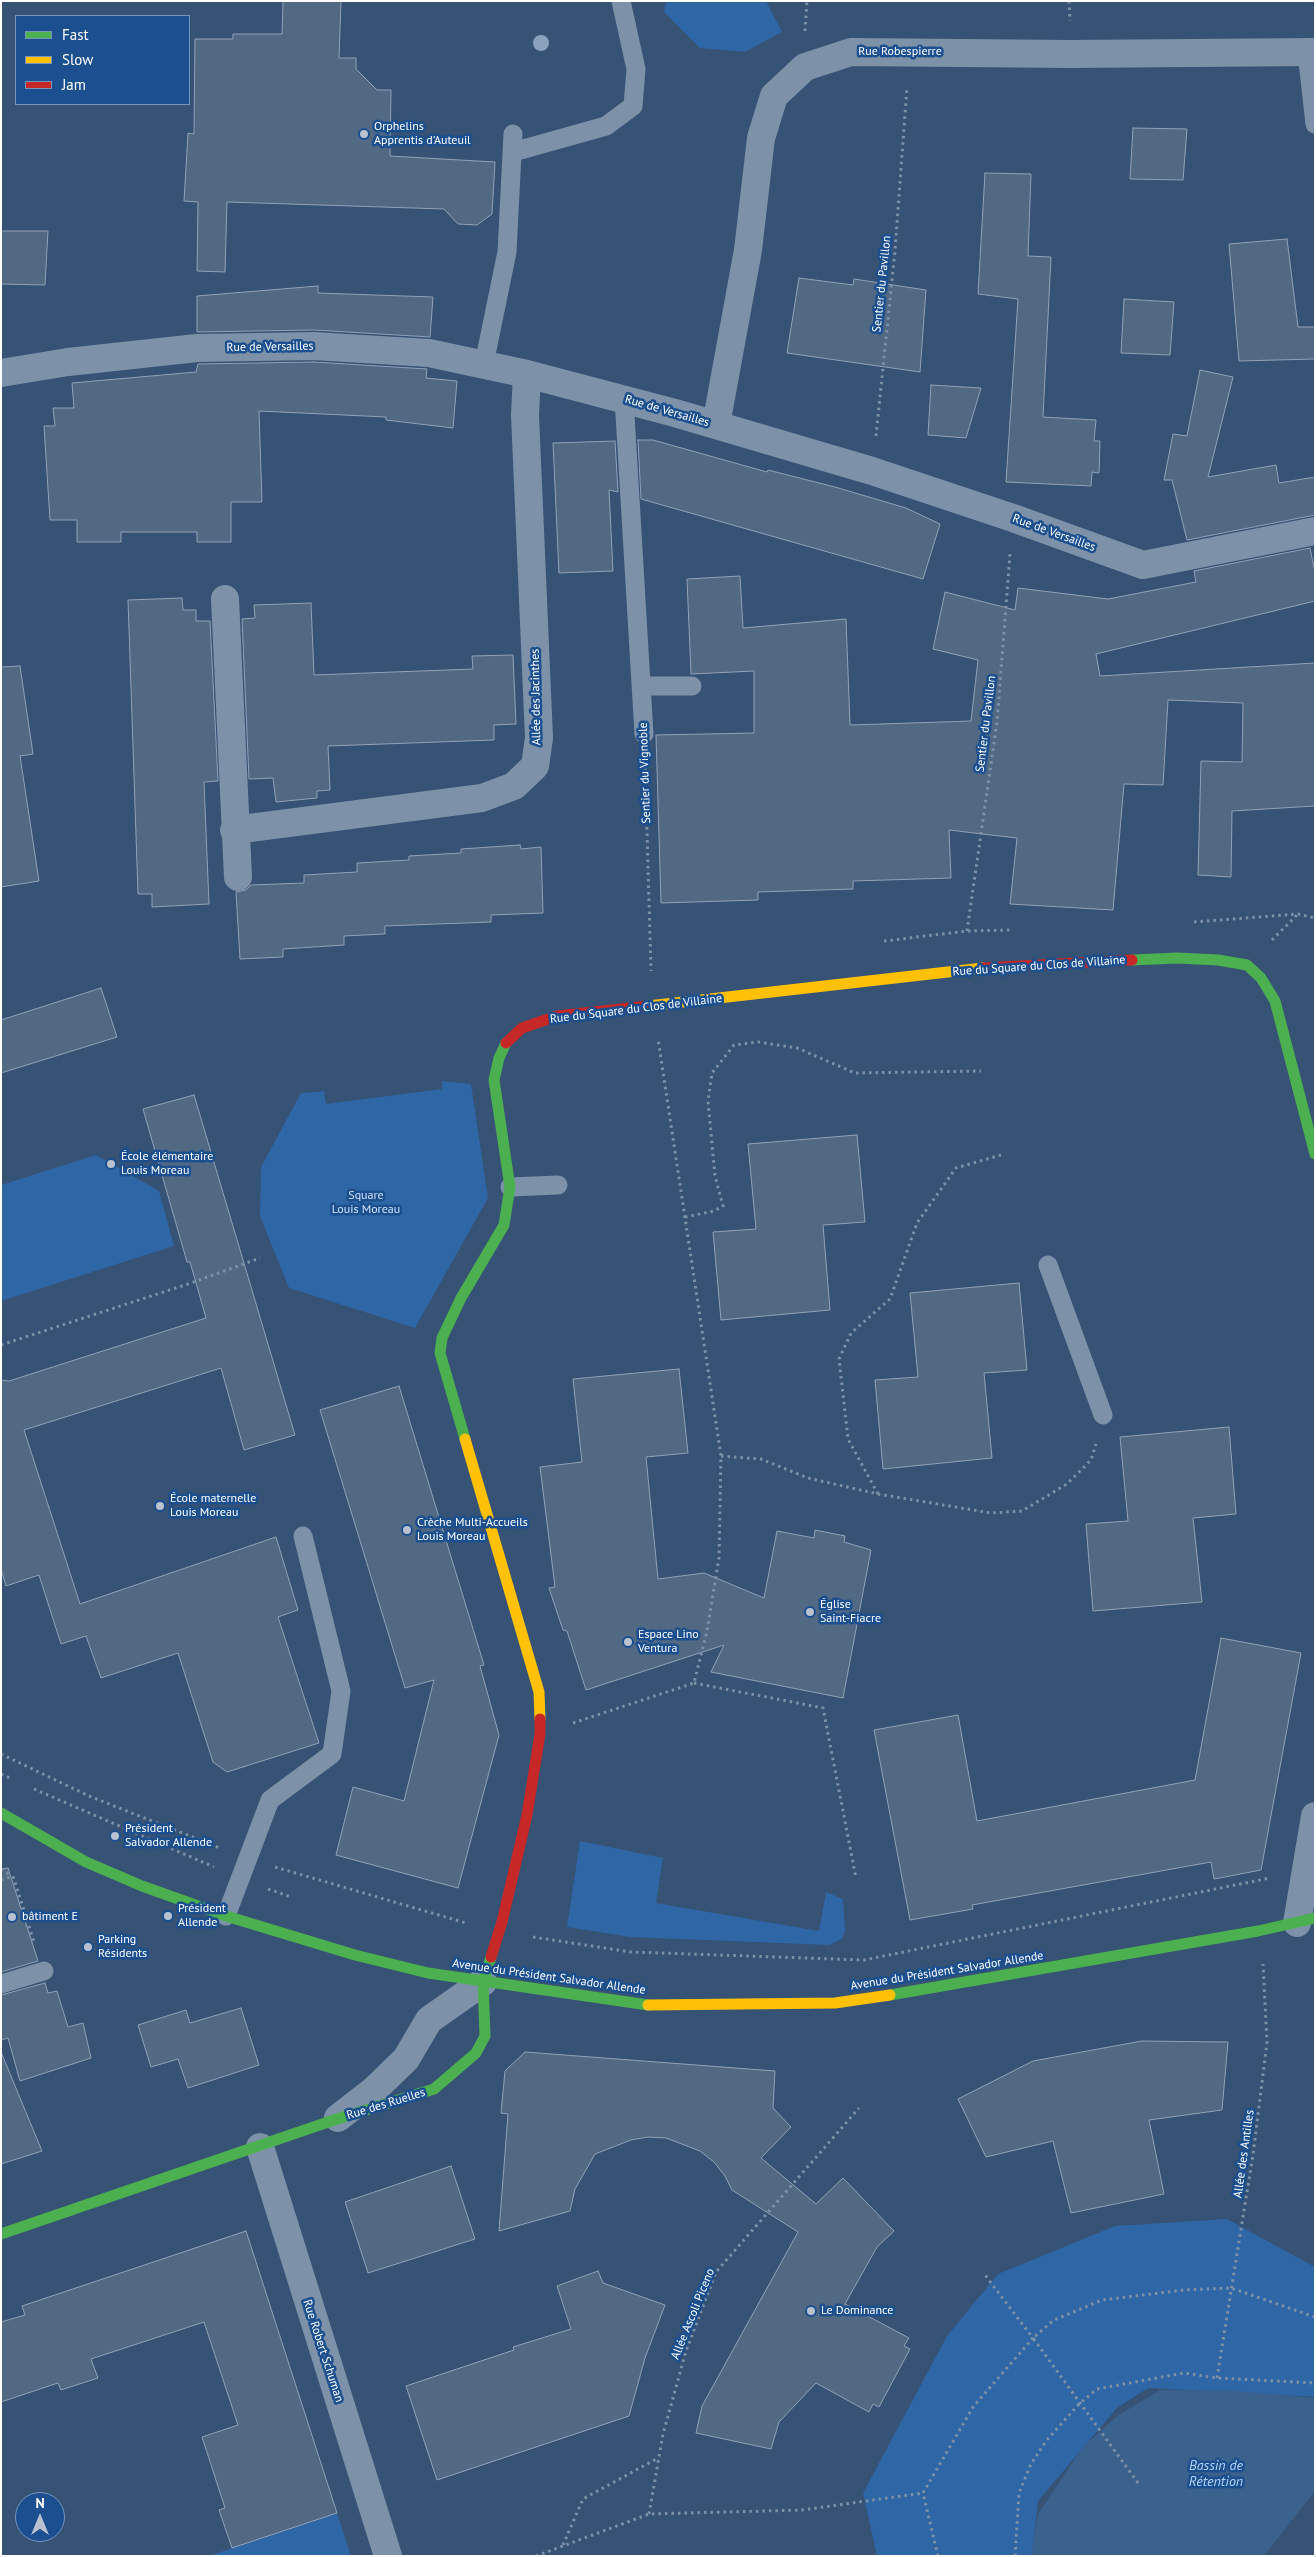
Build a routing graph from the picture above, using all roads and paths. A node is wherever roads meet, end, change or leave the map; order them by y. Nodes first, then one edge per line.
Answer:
1 (621, 1) edge
2 (1311, 52) edge
3 (906, 99) dead end
4 (1315, 124) edge
5 (484, 364) junction
6 (1, 373) edge
7 (527, 374) junction
8 (624, 398) junction
9 (716, 425) junction
10 (872, 472) junction
11 (1013, 518) junction
12 (1315, 532) edge
13 (225, 599) dead end
14 (642, 686) junction
15 (692, 686) dead end
16 (644, 734) joint
17 (234, 830) junction
18 (238, 877) dead end
19 (1298, 914) dead end
20 (1315, 918) edge
21 (967, 931) dead end
22 (653, 1007) junction
23 (981, 1071) dead end
24 (1315, 1154) edge
25 (1001, 1156) dead end
26 (558, 1185) dead end
27 (510, 1187) junction
28 (685, 1218) junction
29 (260, 1258) dead end
30 (1048, 1265) dead end
31 (1, 1345) edge
32 (1103, 1414) joint
33 (721, 1456) junction
34 (878, 1494) junction
35 (303, 1536) dead end
36 (694, 1684) junction
37 (540, 1734) junction
38 (1, 1754) edge
39 (1, 1774) edge
40 (18, 1782) dead end
41 (26, 1786) dead end
42 (1, 1813) edge
43 (1315, 1816) edge
44 (248, 1859) junction
45 (1, 1869) edge
46 (1304, 1871) junction
47 (13, 1876) junction
48 (856, 1878) dead end
49 (241, 1879) junction
50 (1, 1880) edge
51 (294, 1898) dead end
52 (226, 1916) junction
53 (1309, 1921) edge
54 (498, 1932) junction
55 (1258, 1932) junction
56 (44, 1971) joint
57 (483, 1982) junction
58 (1, 1984) edge
59 (859, 2108) dead end
60 (337, 2119) junction
61 (260, 2147) junction
62 (1, 2234) edge
63 (985, 2275) dead end
64 (1231, 2288) junction
65 (1315, 2317) edge
66 (1033, 2338) junction
67 (1217, 2378) junction
68 (1315, 2383) edge
69 (1080, 2404) junction
70 (658, 2458) junction
71 (1138, 2483) dead end
72 (923, 2493) junction
73 (649, 2514) junction
74 (563, 2546) junction
75 (388, 2556) edge
76 (536, 2556) edge
77 (938, 2556) edge
78 (1015, 2556) edge

1 - 5 lane
2 - 4 lane
2 - 9 street, Rue Robespierre
3 - 10 path, Sentier du Pavillon
5 - 6 street, Rue de Versailles
5 - 7 street, Rue de Versailles
7 - 8 street, Rue de Versailles
7 - 17 street, Allée des Jacinthes
8 - 9 street, Rue de Versailles
8 - 14 lane, Sentier du Vignoble
9 - 10 street, Rue de Versailles
10 - 11 street, Rue de Versailles
11 - 12 street, Rue de Versailles
11 - 21 path, Sentier du Pavillon
13 - 17 street
14 - 15 lane
14 - 16 lane, Sentier du Vignoble
16 - 22 path, Sentier du Vignoble
17 - 18 street
19 - 20 path
22 - 24 street, Rue du Square du Clos de Villaine
22 - 27 street, Rue du Square du Clos de Villaine
22 - 28 path, Sentier du Vignoble
23 - 28 path
25 - 34 path
26 - 27 lane
27 - 37 street, Rue du Square du Clos de Villaine
28 - 33 path, Sentier du Vignoble
29 - 31 path
30 - 32 lane
32 - 34 path
33 - 34 path
33 - 36 path, Sentier du Vignoble
35 - 44 lane
36 - 37 path
36 - 48 path
37 - 54 street, Rue du Square du Clos de Villaine
38 - 44 path
39 - 40 path
41 - 49 path
42 - 52 street, Avenue du Président Salvador Allende
43 - 46 street
44 - 49 lane
44 - 54 path
45 - 47 path
46 - 53 street
46 - 54 path
47 - 50 path
47 - 56 path
49 - 51 path
49 - 52 lane
52 - 57 street, Avenue du Président Salvador Allende
53 - 55 street, Avenue du Président Salvador Allende
54 - 57 street, Rue du Square du Clos de Villaine
55 - 57 street, Avenue du Président Salvador Allende
55 - 64 path, Allée des Antilles
56 - 58 lane
57 - 60 street, Rue des Ruelles
57 - 60 street, Rue des Ruelles
59 - 70 path, Allée Ascoli Piceno
60 - 61 street, Rue des Ruelles
61 - 62 street, Rue des Ruelles
61 - 75 street, Rue Robert Schuman
63 - 66 path
64 - 65 path
64 - 66 path
64 - 67 path, Allée des Antilles
66 - 69 path
66 - 72 path
67 - 68 path
67 - 69 path
69 - 71 path
69 - 78 path
70 - 73 path, Allée Ascoli Piceno
70 - 74 path
72 - 73 path
72 - 77 path
73 - 74 path
74 - 76 path

